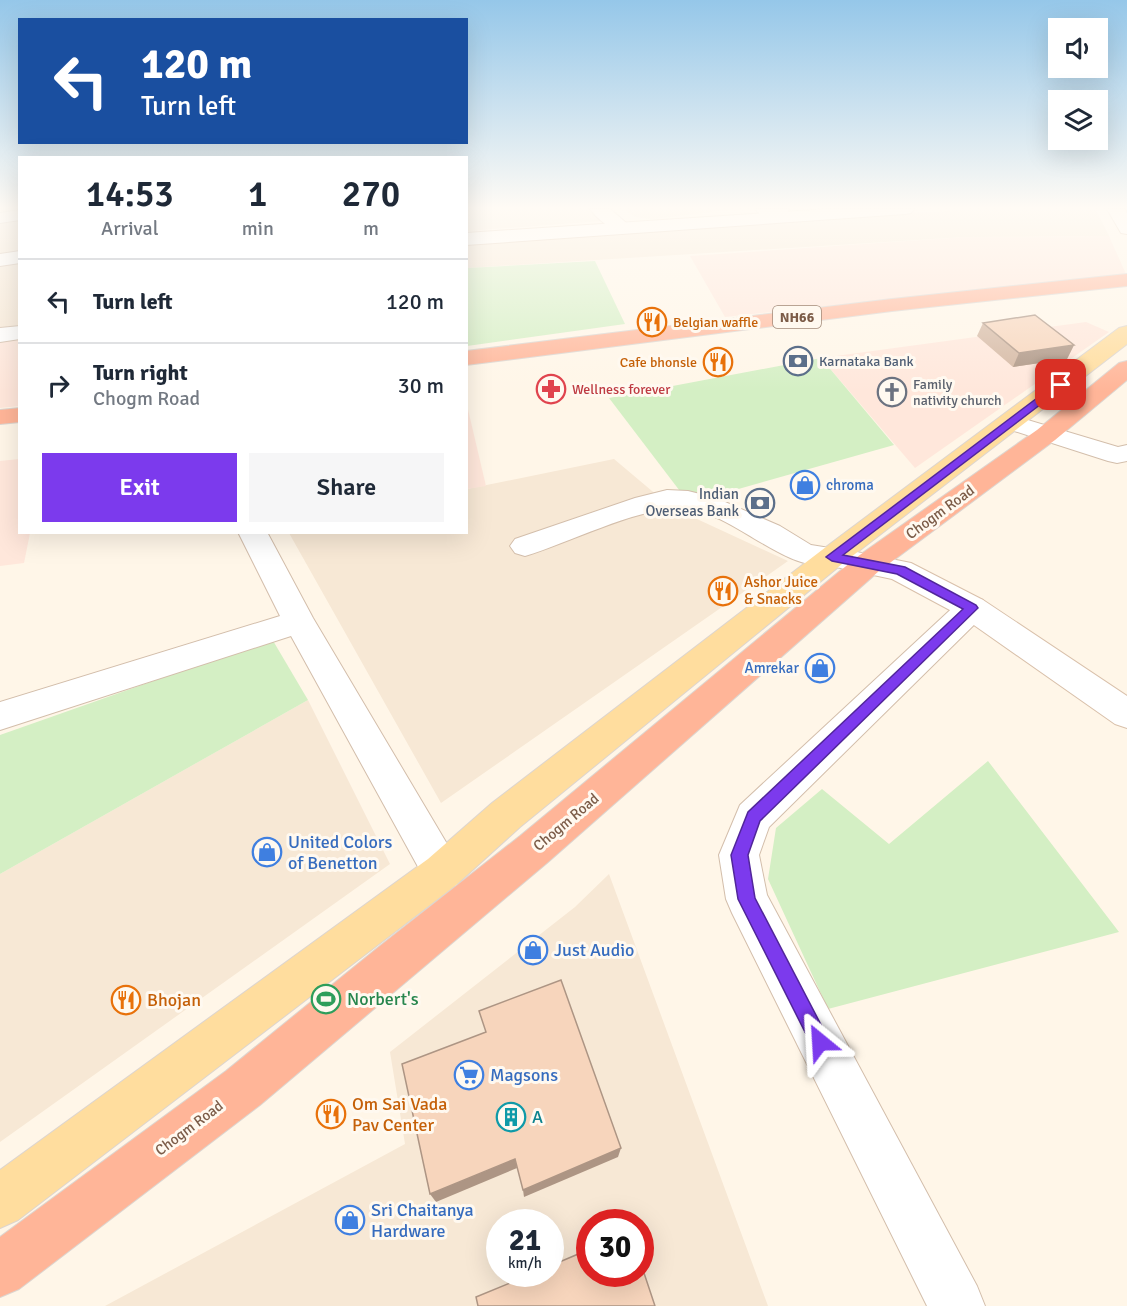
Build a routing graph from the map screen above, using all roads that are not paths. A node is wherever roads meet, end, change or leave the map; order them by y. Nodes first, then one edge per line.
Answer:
1 (1127, 280) edge
2 (18, 332) edge
3 (1127, 333) edge
4 (0, 335) edge
5 (468, 358) edge
6 (1127, 368) edge
7 (18, 415) edge
8 (0, 417) edge
9 (1029, 429) junction
10 (1127, 453) edge
11 (253, 534) edge
12 (525, 546) dead end
13 (850, 560) junction
14 (972, 608) junction
15 (298, 622) junction
16 (1127, 714) edge
17 (0, 716) edge
18 (442, 872) junction
19 (0, 1202) edge
20 (0, 1270) edge
21 (957, 1306) edge

1 - 5 highway, NH66
2 - 4 street
3 - 9 main road, Chogm Road
6 - 9 highway, Chogm Road
7 - 8 highway
9 - 10 street
9 - 13 highway, Chogm Road
11 - 15 street
12 - 13 street
13 - 14 street
13 - 18 main road, Chogm Road
13 - 20 highway, Chogm Road
14 - 16 street
14 - 21 street
15 - 17 street
15 - 18 street
18 - 19 main road, Chogm Road

